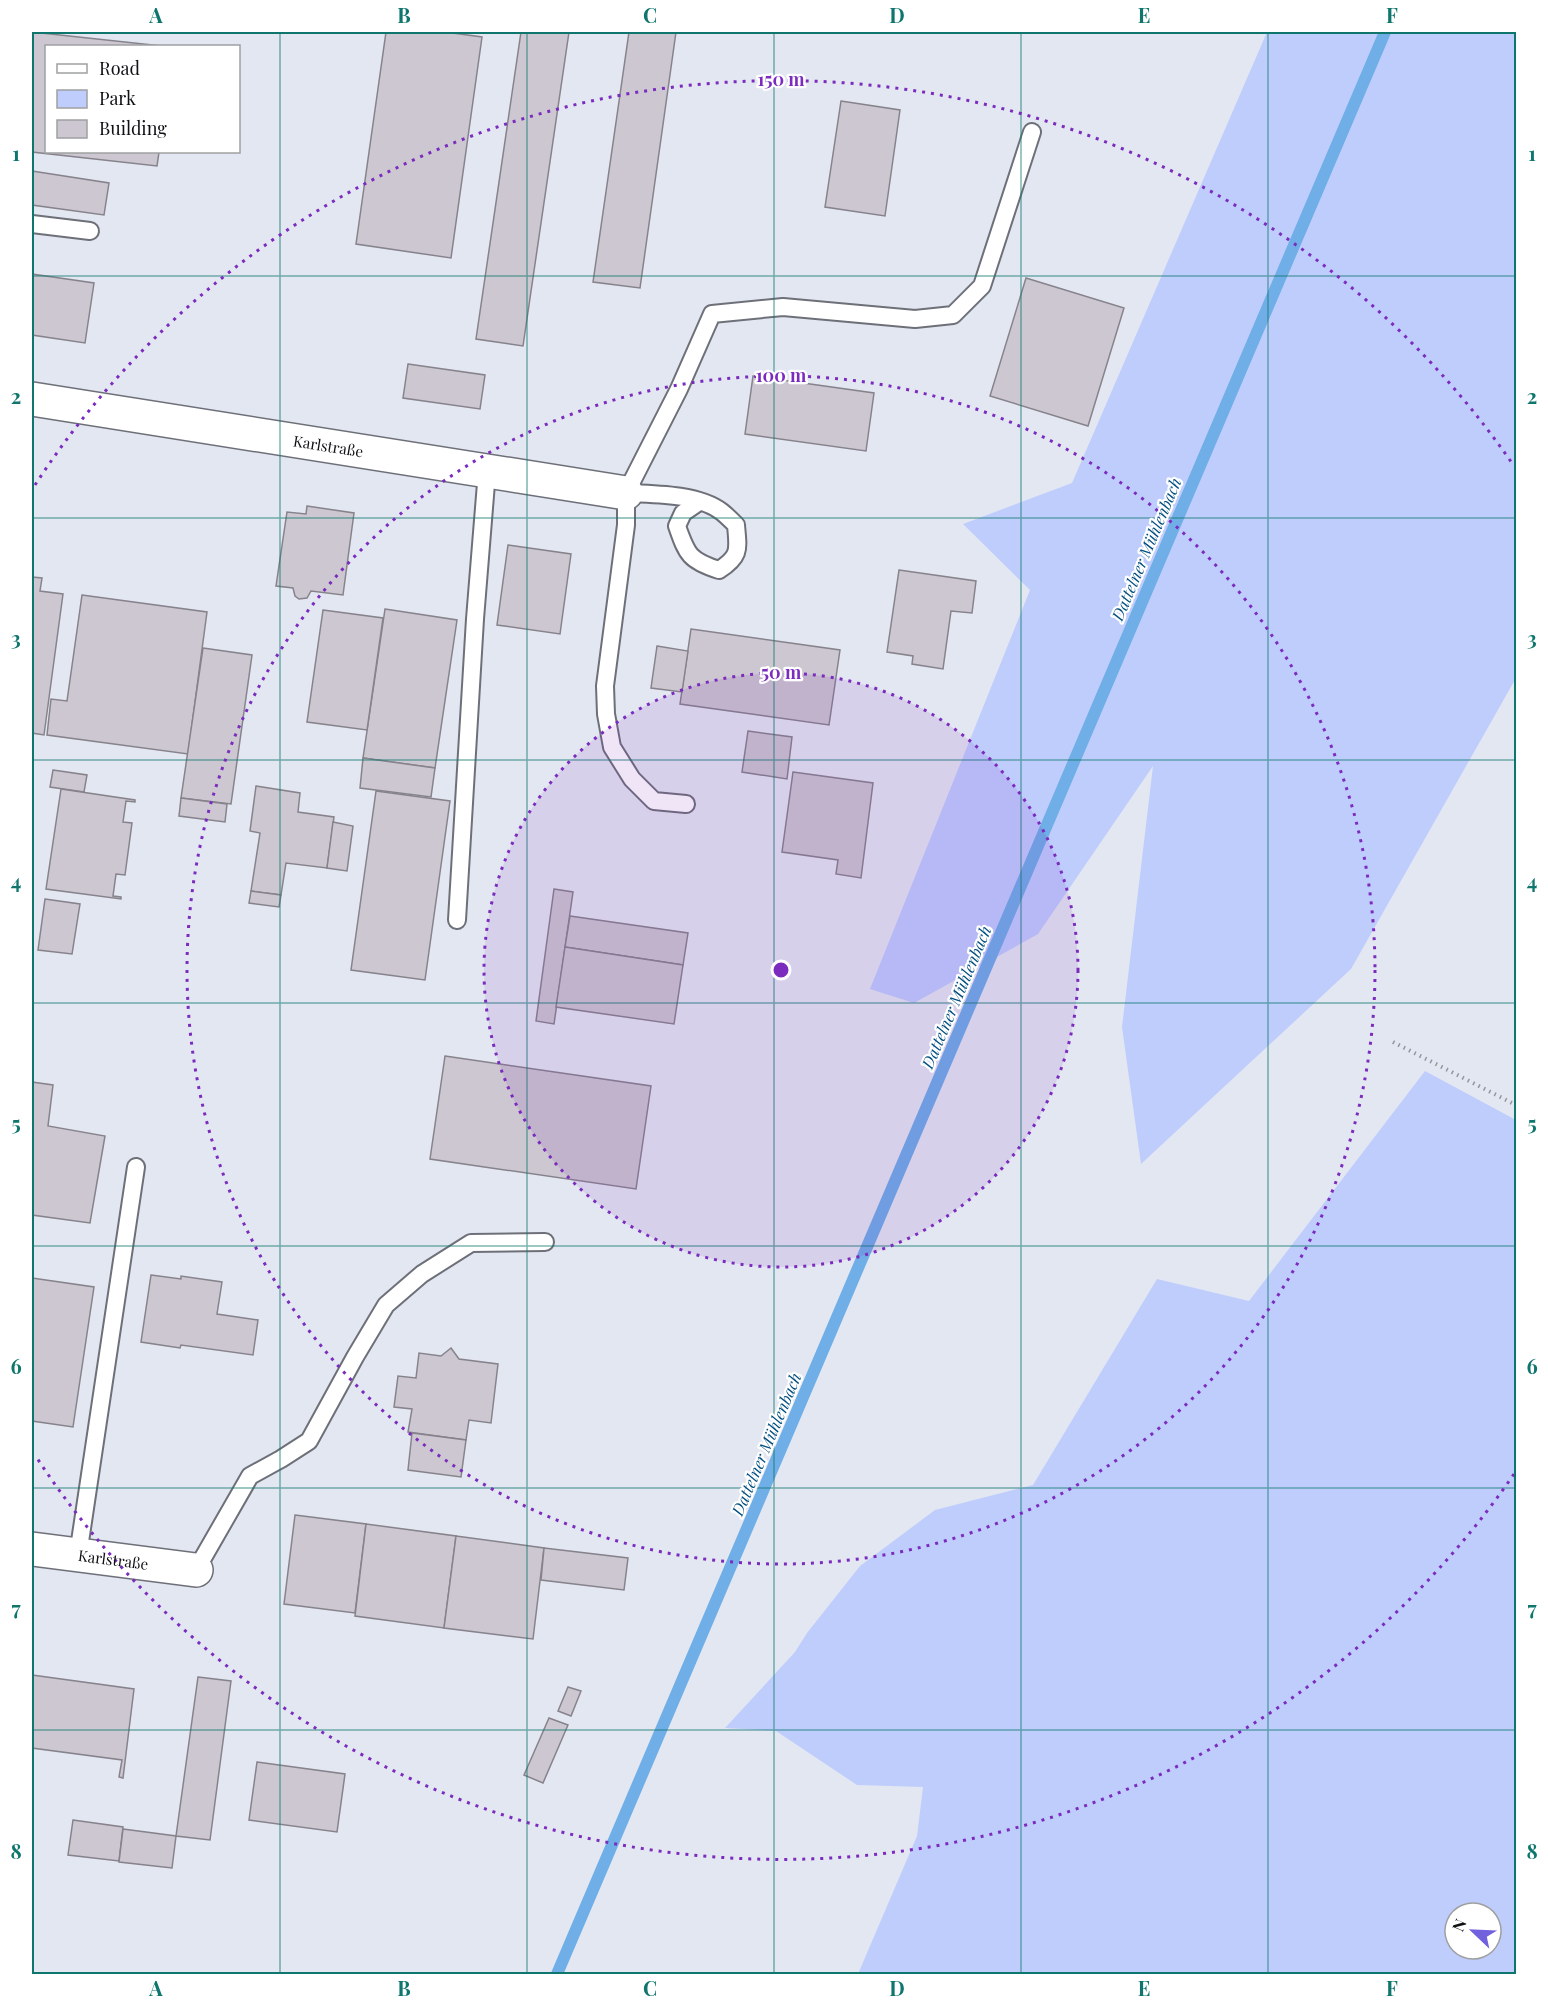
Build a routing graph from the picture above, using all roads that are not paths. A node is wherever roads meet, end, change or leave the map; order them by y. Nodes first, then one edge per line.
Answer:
1 (1032, 132) dead end
2 (32, 224) edge
3 (90, 231) dead end
4 (32, 399) edge
5 (487, 471) junction
6 (626, 493) junction
7 (699, 502) dead end
8 (686, 804) dead end
9 (457, 920) dead end
10 (136, 1167) dead end
11 (545, 1242) dead end
12 (32, 1549) edge
13 (78, 1555) junction
14 (196, 1570) joint

1 - 6 lane
2 - 3 lane
4 - 5 street, Karlstraße
5 - 6 street, Karlstraße
5 - 9 lane
6 - 7 lane
6 - 8 lane
10 - 13 lane
11 - 14 lane
12 - 13 street, Karlstraße
13 - 14 street, Karlstraße

